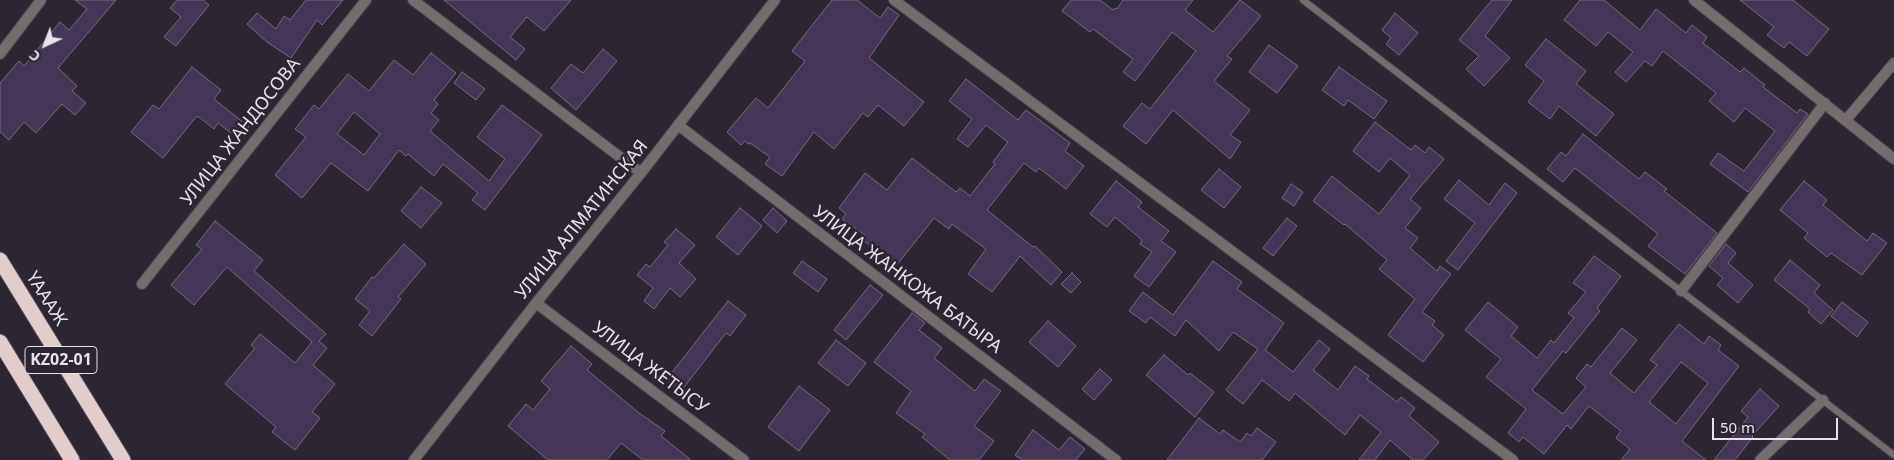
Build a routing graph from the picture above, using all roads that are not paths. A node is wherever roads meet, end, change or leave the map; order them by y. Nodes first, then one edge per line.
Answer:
1 (41, 0) edge
2 (366, 0) edge
3 (413, 0) edge
4 (775, 0) edge
5 (894, 0) edge
6 (1303, 0) edge
7 (1694, 0) edge
8 (0, 54) edge
9 (1894, 63) edge
10 (1825, 103) junction
11 (1846, 120) junction
12 (678, 125) junction
13 (1894, 159) edge
14 (641, 173) junction
15 (0, 260) edge
16 (142, 284) dead end
17 (1681, 291) junction
18 (536, 303) junction
19 (0, 342) edge
20 (1823, 400) junction
21 (1894, 455) edge
22 (419, 458) edge
23 (72, 460) edge
24 (123, 460) edge
25 (744, 460) edge
26 (1116, 460) edge
27 (1513, 460) edge
28 (1760, 460) edge

1 - 8 street
2 - 16 street, УЛИЦА ЖАНДОСОВА
3 - 14 street
4 - 12 street, УЛИЦА АЛМАТИНСКАЯ
5 - 27 street
6 - 17 lane
7 - 10 street
9 - 11 street
10 - 11 street
10 - 17 street
11 - 13 street
12 - 14 street, УЛИЦА АЛМАТИНСКАЯ
12 - 26 street, УЛИЦА ЖАНКОЖА БАТЫРА
14 - 18 street, УЛИЦА АЛМАТИНСКАЯ
15 - 24 highway, ҮАААЖ / KZ02-01
17 - 20 lane
18 - 22 street, УЛИЦА АЛМАТИНСКАЯ
18 - 25 street, УЛИЦА ЖЕТЫСУ
19 - 23 highway, KZ02-01
20 - 21 lane
20 - 28 street

